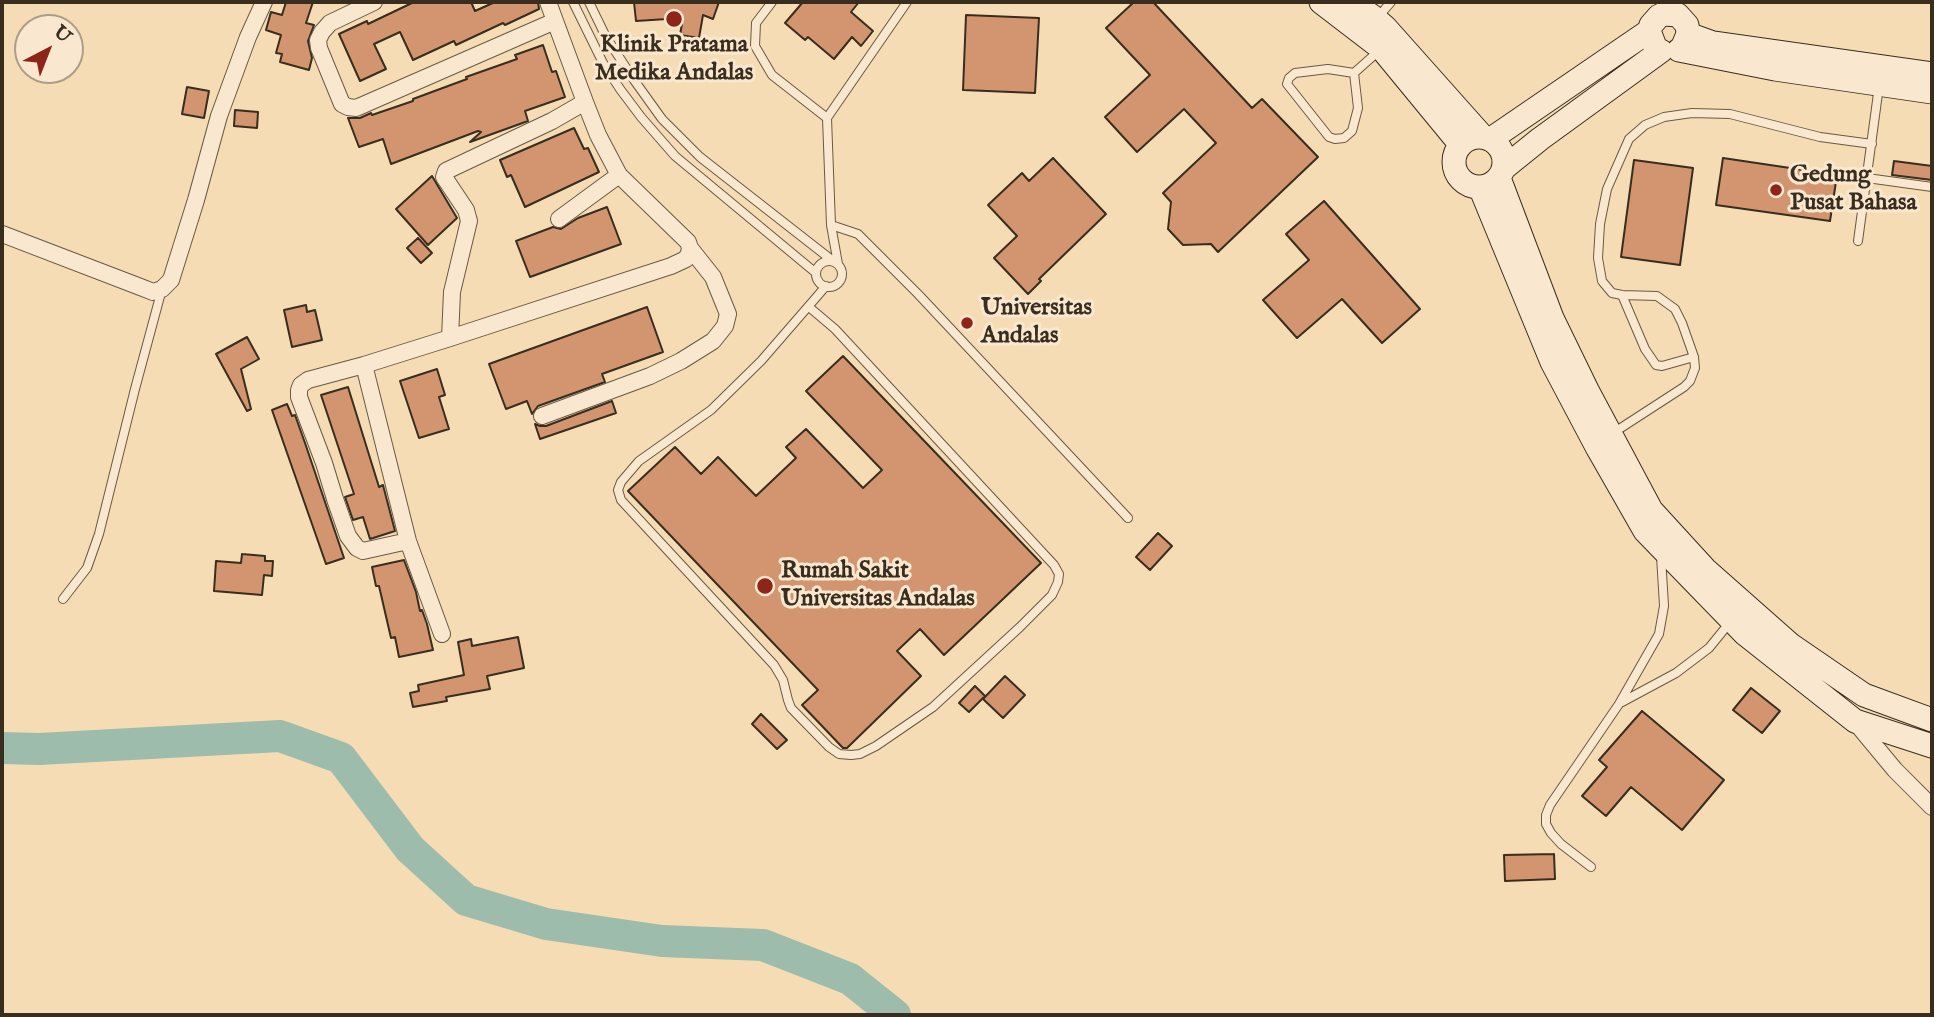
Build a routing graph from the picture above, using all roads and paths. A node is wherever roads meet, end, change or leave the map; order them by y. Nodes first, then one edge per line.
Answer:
1 (264, 2) edge
2 (374, 2) edge
3 (548, 2) edge
4 (573, 2) edge
5 (589, 2) edge
6 (772, 2) edge
7 (907, 2) edge
8 (1321, 2) edge
9 (1352, 2) edge
10 (1697, 2) edge
11 (1384, 10) edge
12 (1661, 15) edge
13 (555, 21) junction
14 (1679, 40) junction
15 (1381, 48) junction
16 (1354, 73) junction
17 (1932, 74) edge
18 (1880, 83) junction
19 (1932, 92) edge
20 (584, 102) junction
21 (827, 118) junction
22 (1487, 138) junction
23 (1460, 144) junction
24 (1872, 144) junction
25 (619, 174) junction
26 (1494, 178) junction
27 (1867, 178) junction
28 (1932, 187) edge
29 (559, 219) dead end
30 (831, 225) junction
31 (2, 234) edge
32 (1858, 240) dead end
33 (690, 248) junction
34 (836, 262) junction
35 (816, 273) junction
36 (826, 286) junction
37 (162, 289) junction
38 (1622, 295) junction
39 (809, 307) junction
40 (450, 338) junction
41 (1694, 358) junction
42 (364, 365) junction
43 (541, 416) dead end
44 (1611, 435) junction
45 (1627, 482) junction
46 (1128, 518) dead end
47 (408, 541) junction
48 (1661, 547) junction
49 (63, 599) dead end
50 (1732, 620) junction
51 (442, 634) dead end
52 (1619, 704) junction
53 (1932, 720) edge
54 (1855, 721) junction
55 (1932, 746) edge
56 (1932, 807) edge
57 (1591, 867) dead end

1 - 37 street
2 - 13 street
3 - 13 street
4 - 35 lane
5 - 34 lane
6 - 21 lane
7 - 21 lane
8 - 15 street
9 - 11 street
10 - 14 street
11 - 22 street
12 - 14 street
12 - 14 street
12 - 22 street
13 - 20 street
14 - 17 street
14 - 18 street
14 - 26 street
15 - 16 lane
15 - 23 street
16 - 16 lane
18 - 19 street
18 - 24 lane
20 - 25 street
20 - 40 street
21 - 30 lane
22 - 23 street
22 - 26 street
23 - 26 street
24 - 27 lane
24 - 38 lane
25 - 29 street
25 - 33 street
26 - 44 street
26 - 45 street
27 - 28 lane
27 - 32 lane
30 - 34 lane
30 - 46 lane
31 - 37 street
33 - 40 street
33 - 43 street
34 - 35 lane
34 - 36 lane
35 - 36 lane
36 - 39 lane
37 - 49 lane
38 - 41 lane
38 - 41 lane
39 - 39 lane
40 - 42 street
41 - 44 lane
42 - 47 street
42 - 47 street
44 - 45 street
45 - 48 street
45 - 53 street
47 - 51 street
48 - 50 street
48 - 52 lane
50 - 52 lane
50 - 54 street
52 - 57 lane
54 - 55 street
54 - 56 street

